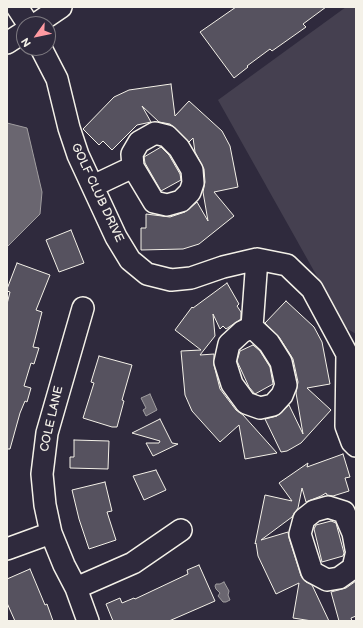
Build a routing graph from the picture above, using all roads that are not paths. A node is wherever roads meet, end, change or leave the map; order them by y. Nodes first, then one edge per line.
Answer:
1 (17, 7) edge
2 (61, 7) edge
3 (23, 16) edge
4 (48, 16) edge
5 (16, 37) edge
6 (7, 43) edge
7 (45, 56) edge
8 (133, 167) dead end
9 (92, 186) junction
10 (257, 259) junction
11 (83, 308) dead end
12 (252, 328) dead end
13 (356, 446) edge
14 (350, 506) edge
15 (181, 530) dead end
16 (51, 533) junction
17 (7, 549) edge
18 (356, 549) edge
19 (356, 554) edge
20 (76, 588) junction
21 (88, 621) edge

1 - 3 street
2 - 4 street
5 - 6 street
7 - 9 street, GOLF CLUB DRIVE
8 - 9 street
9 - 10 street, GOLF CLUB DRIVE
10 - 12 street
10 - 13 street, GOLF CLUB DRIVE
11 - 16 street, COLE LANE
14 - 18 street
14 - 19 street
15 - 20 street
16 - 17 street
16 - 20 street, COLE LANE
20 - 21 street, COLE LANE

